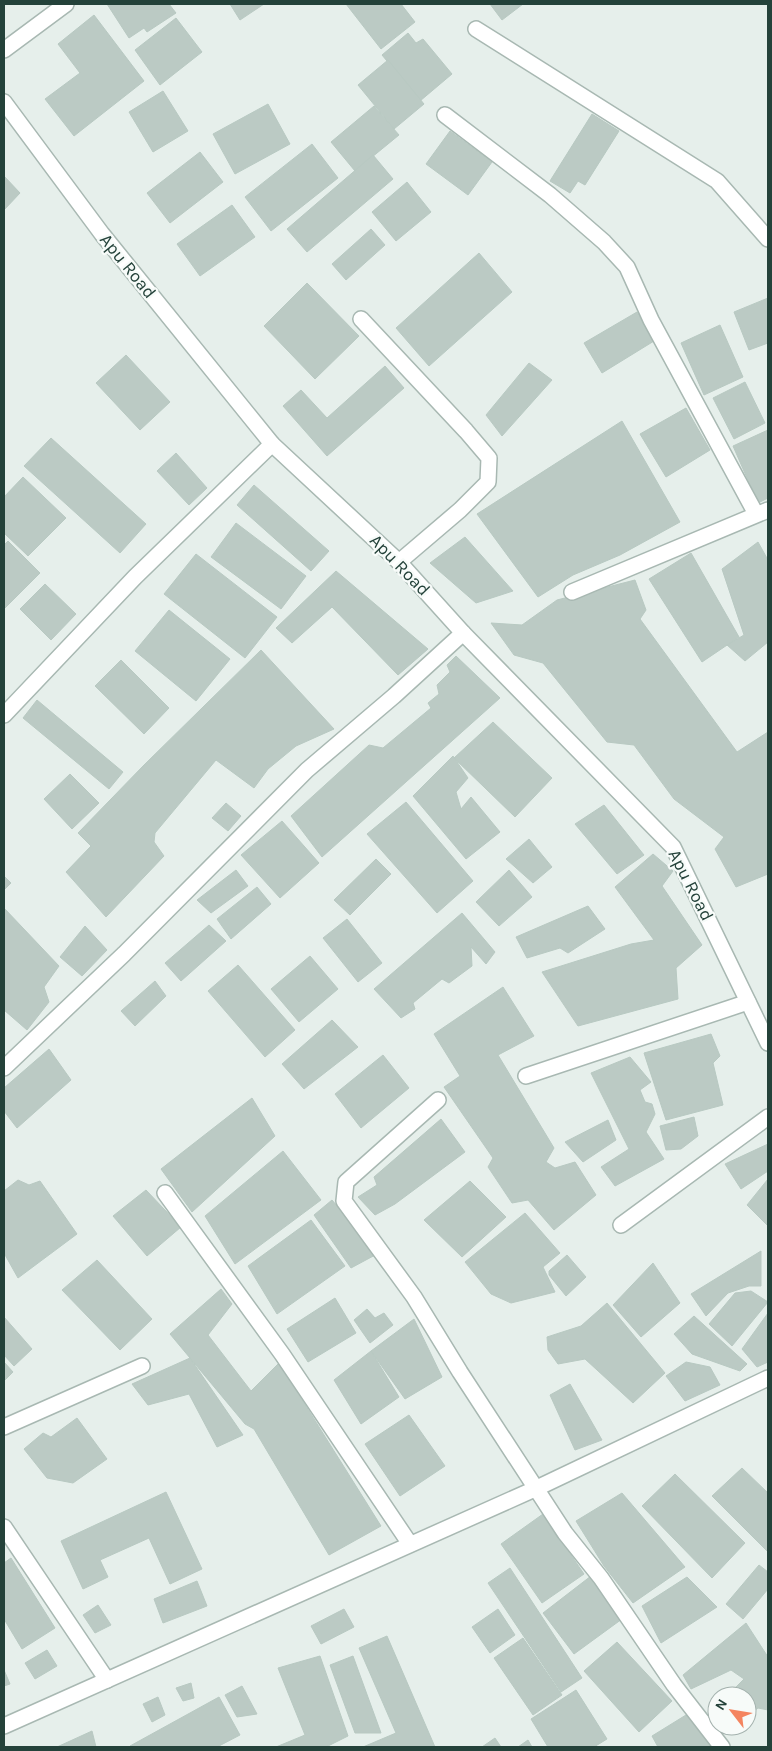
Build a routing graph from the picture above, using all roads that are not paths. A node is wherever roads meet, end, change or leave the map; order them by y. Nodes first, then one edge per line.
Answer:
1 (66, 4) edge
2 (476, 29) dead end
3 (4, 50) edge
4 (4, 102) edge
5 (445, 115) dead end
6 (768, 239) edge
7 (361, 319) dead end
8 (272, 444) junction
9 (762, 512) edge
10 (399, 562) junction
11 (572, 592) dead end
12 (464, 633) junction
13 (4, 714) edge
14 (748, 1002) junction
15 (768, 1043) edge
16 (4, 1068) edge
17 (526, 1076) dead end
18 (438, 1100) dead end
19 (768, 1117) edge
20 (165, 1192) dead end
21 (621, 1225) dead end
22 (142, 1366) dead end
23 (768, 1378) edge
24 (4, 1427) edge
25 (537, 1488) junction
26 (4, 1527) edge
27 (410, 1544) junction
28 (107, 1680) junction
29 (4, 1726) edge
30 (722, 1747) edge

1 - 3 street
2 - 6 street
4 - 8 street, Apu Road
5 - 9 street
7 - 10 street
8 - 10 street, Apu Road
8 - 13 street
9 - 11 street
10 - 12 street, Apu Road
12 - 14 street, Apu Road
12 - 16 street
14 - 15 street, Apu Road
14 - 17 street
18 - 25 street
19 - 21 street
20 - 27 street
22 - 24 street
23 - 25 street
25 - 27 street
25 - 30 street
26 - 28 street
27 - 28 street
28 - 29 street

